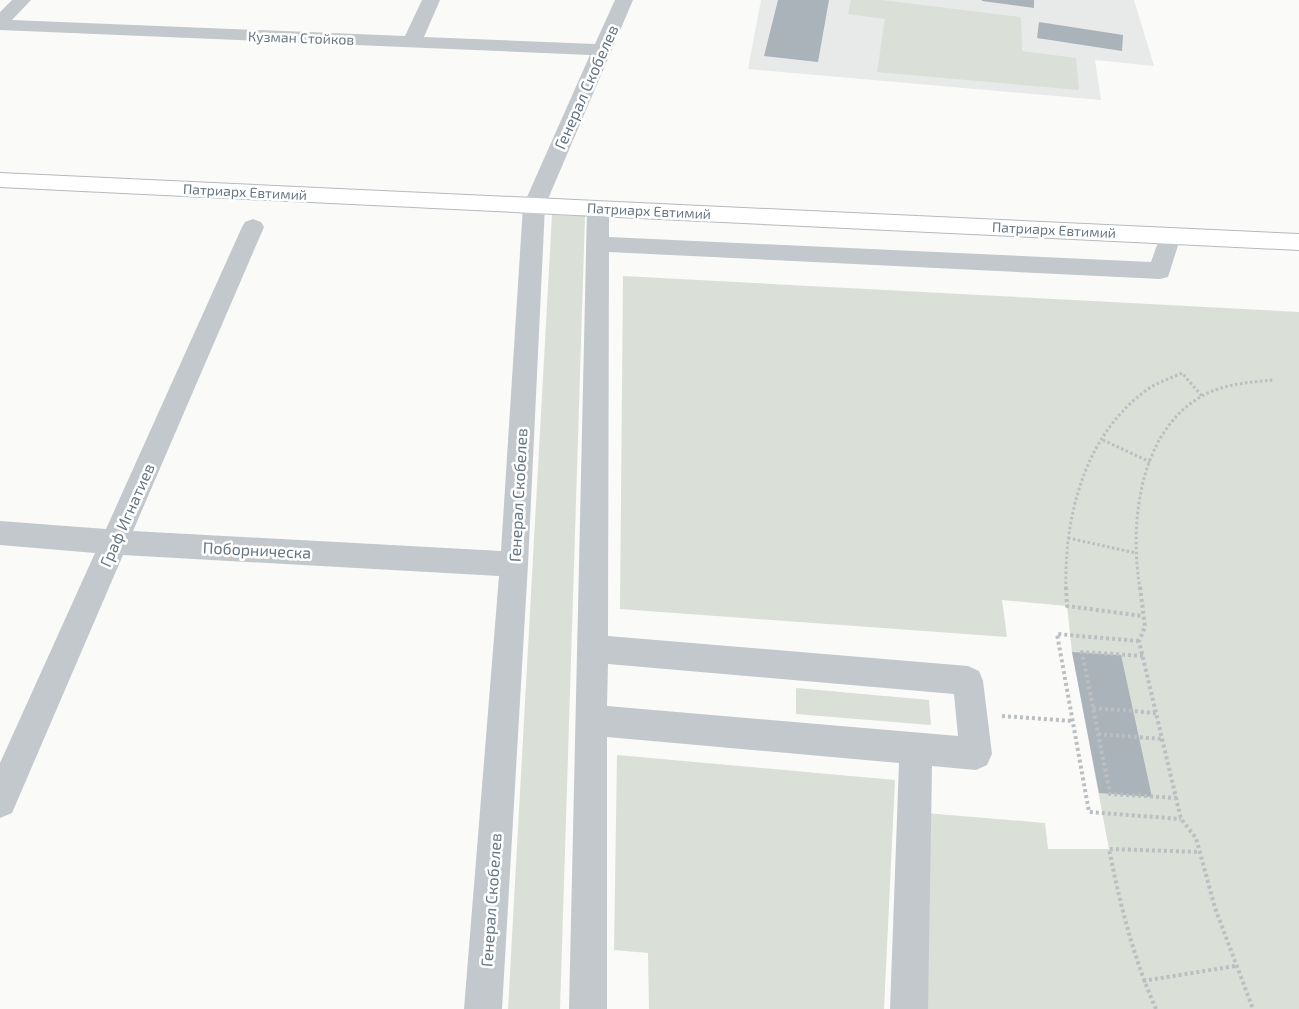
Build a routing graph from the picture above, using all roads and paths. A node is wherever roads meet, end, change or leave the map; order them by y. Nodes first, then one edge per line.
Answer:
1 (22, 0) edge
2 (431, 0) edge
3 (624, 0) edge
4 (0, 23) edge
5 (412, 42) junction
6 (602, 50) junction
7 (0, 180) edge
8 (534, 206) junction
9 (598, 209) junction
10 (253, 227) dead end
11 (1170, 236) junction
12 (1299, 242) edge
13 (599, 244) junction
14 (1273, 380) dead end
15 (1202, 396) junction
16 (1103, 440) junction
17 (1150, 462) junction
18 (0, 532) edge
19 (1068, 538) junction
20 (115, 542) junction
21 (1136, 553) junction
22 (514, 564) junction
23 (1144, 616) junction
24 (1139, 641) junction
25 (592, 649) junction
26 (1143, 656) junction
27 (1093, 708) junction
28 (1157, 713) junction
29 (972, 714) junction
30 (592, 720) junction
31 (1073, 721) junction
32 (1098, 734) junction
33 (1163, 739) junction
34 (916, 750) junction
35 (1177, 798) junction
36 (0, 801) edge
37 (1181, 819) junction
38 (1200, 852) junction
39 (1235, 966) junction
40 (1143, 981) junction
41 (483, 1009) edge
42 (588, 1009) edge
43 (909, 1009) edge
44 (1156, 1009) edge
45 (1253, 1009) edge

1 - 4 street
2 - 5 street
3 - 6 street, Генерал Скобелев
4 - 5 street, Кузман Стойков
5 - 6 street, Кузман Стойков
6 - 8 street, Генерал Скобелев
7 - 8 main road, Патриарх Евтимий
8 - 9 main road, Патриарх Евтимий
8 - 22 street, Генерал Скобелев
9 - 11 main road, Патриарх Евтимий
9 - 13 street
10 - 20 street, Граф Игнатиев
11 - 12 main road, Патриарх Евтимий
11 - 13 street
13 - 25 street
14 - 15 path
15 - 16 path
15 - 17 path
16 - 17 path
16 - 19 path
17 - 21 path
18 - 20 street, Поборническа
19 - 21 path
19 - 23 path
20 - 22 street, Поборническа
20 - 36 street, Граф Игнатиев
21 - 23 path
22 - 41 street, Генерал Скобелев
23 - 24 path
24 - 26 path
24 - 31 path
25 - 29 street
25 - 30 street
26 - 27 path
26 - 28 path
27 - 28 path
27 - 32 path
28 - 33 path
29 - 31 path
29 - 34 street
30 - 34 street
30 - 42 street
31 - 37 path
32 - 33 path
32 - 35 path
33 - 35 path
34 - 43 street
35 - 37 path
37 - 38 path
38 - 39 path
38 - 40 path
39 - 40 path
39 - 45 path
40 - 44 path

